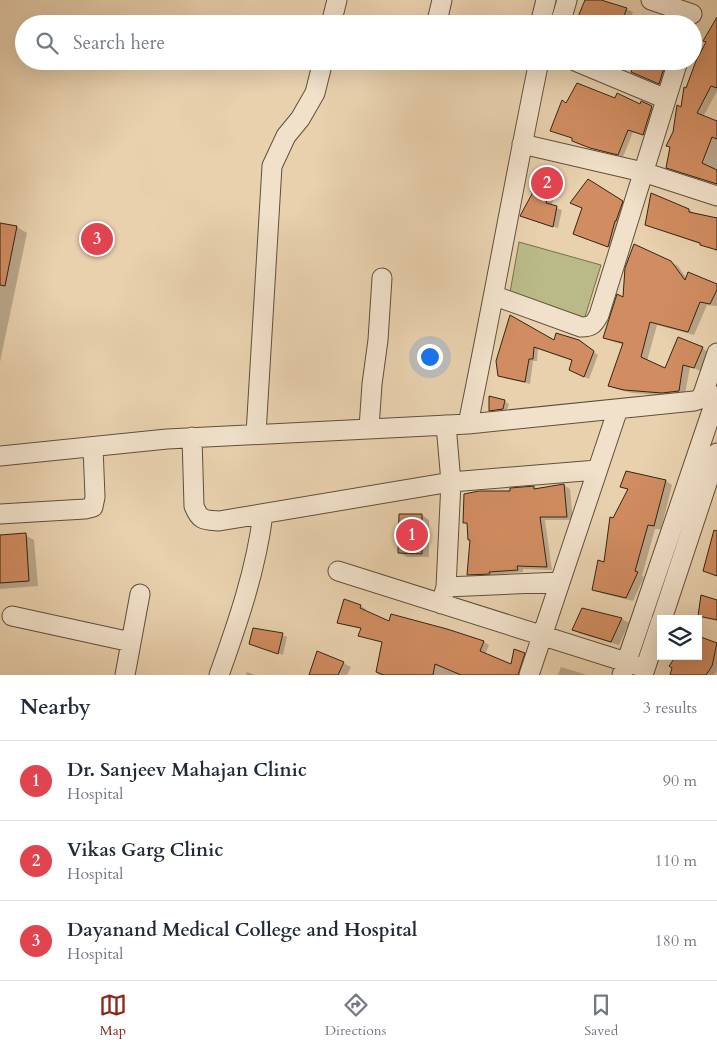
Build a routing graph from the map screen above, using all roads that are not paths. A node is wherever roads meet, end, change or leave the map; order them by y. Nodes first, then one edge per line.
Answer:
1 (337, 0) edge
2 (546, 0) edge
3 (567, 0) edge
4 (651, 0) edge
5 (693, 13) edge
6 (333, 15) edge
7 (542, 15) edge
8 (563, 15) edge
9 (320, 70) edge
10 (537, 70) edge
11 (597, 70) edge
12 (675, 70) edge
13 (666, 99) junction
14 (522, 144) junction
15 (643, 172) junction
16 (717, 196) edge
17 (382, 278) dead end
18 (495, 296) junction
19 (717, 353) edge
20 (717, 396) edge
21 (618, 409) junction
22 (468, 424) junction
23 (446, 425) junction
24 (369, 428) junction
25 (256, 434) junction
26 (192, 437) junction
27 (93, 446) junction
28 (717, 453) edge
29 (0, 456) edge
30 (597, 470) junction
31 (451, 482) junction
32 (0, 514) edge
33 (263, 514) junction
34 (338, 571) dead end
35 (560, 582) junction
36 (140, 594) dead end
37 (444, 595) junction
38 (663, 615) edge
39 (12, 616) dead end
40 (657, 632) edge
41 (542, 636) junction
42 (131, 642) junction
43 (625, 669) edge
44 (644, 672) edge
45 (126, 675) edge
46 (219, 675) edge
47 (529, 675) edge

1 - 6 street
2 - 7 street
3 - 8 street
4 - 5 street
9 - 25 street
10 - 14 street
11 - 13 street
12 - 13 street
13 - 15 street
14 - 15 street
14 - 18 street
15 - 16 street
15 - 18 street
17 - 24 street
18 - 22 street
19 - 21 street
20 - 43 street
21 - 22 street
21 - 30 street
22 - 23 street
23 - 24 street
23 - 31 street
24 - 25 street
25 - 26 street
26 - 27 street
26 - 33 street
27 - 29 street
27 - 32 street
28 - 38 street
30 - 31 street
30 - 35 street
31 - 33 street
31 - 37 street
33 - 46 street
34 - 37 street
35 - 37 street
35 - 41 street
36 - 42 street
37 - 41 street
39 - 42 street
40 - 44 street
41 - 43 street
41 - 47 street
42 - 45 street
43 - 44 street

